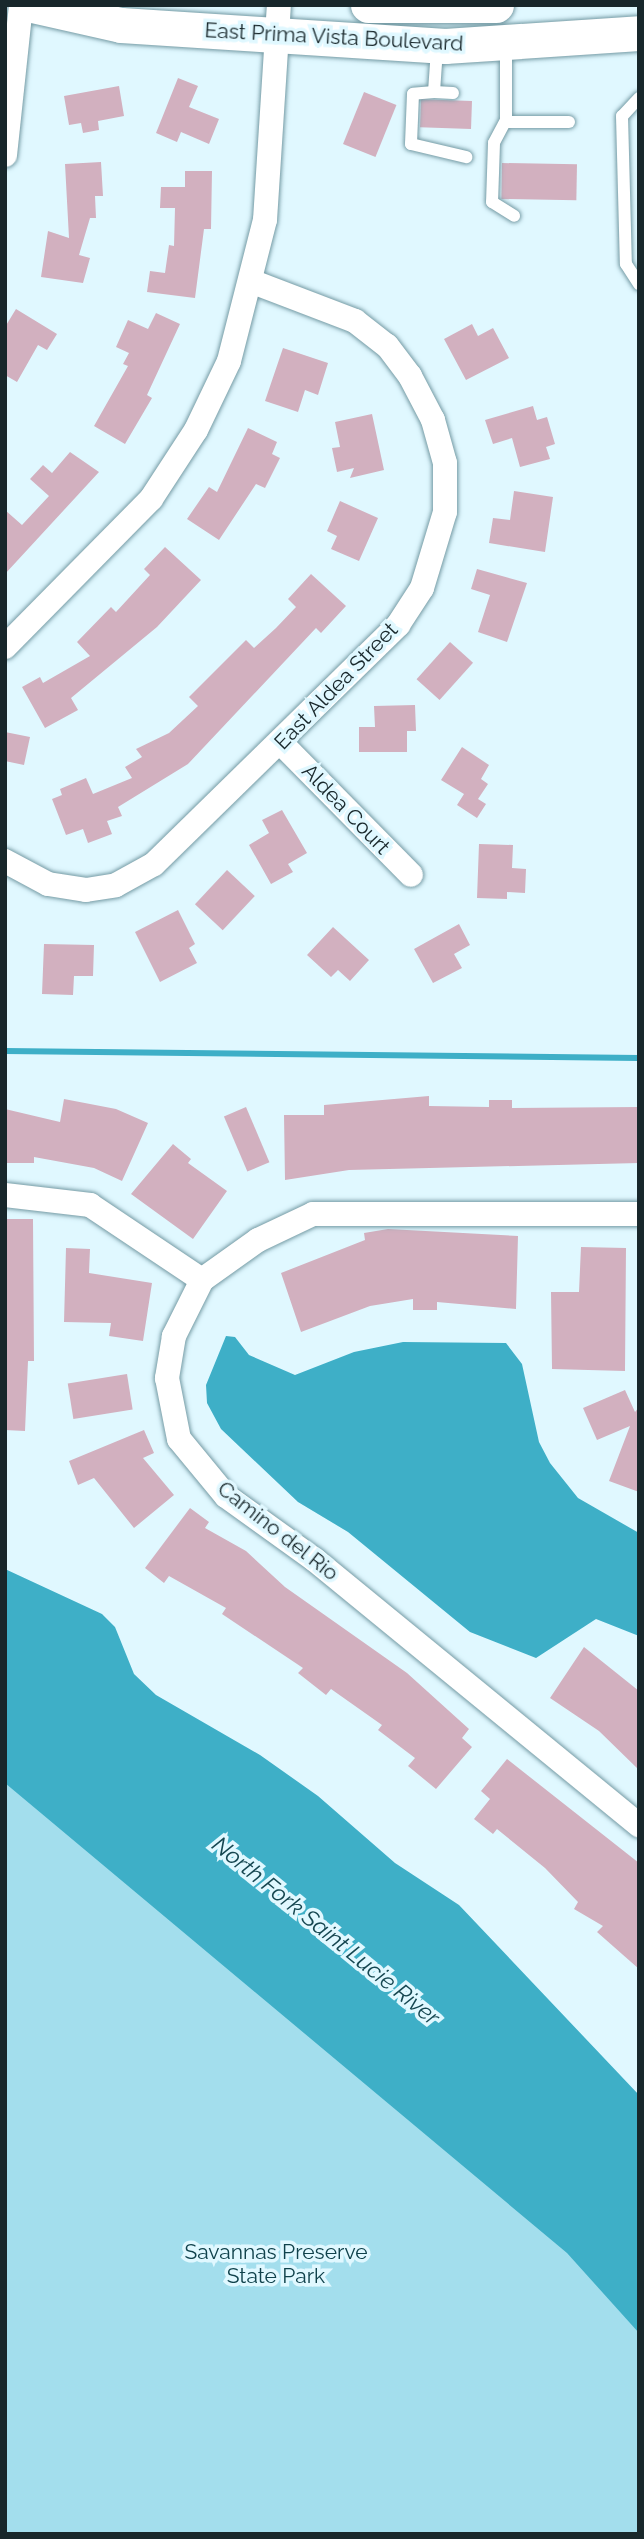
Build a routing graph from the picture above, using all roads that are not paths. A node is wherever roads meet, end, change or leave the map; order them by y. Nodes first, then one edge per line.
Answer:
1 (21, 5) edge
2 (32, 5) edge
3 (368, 5) edge
4 (496, 5) edge
5 (278, 20) edge
6 (639, 33) edge
7 (506, 44) junction
8 (437, 45) junction
9 (434, 92) junction
10 (453, 93) dead end
11 (639, 98) edge
12 (506, 120) junction
13 (569, 122) dead end
14 (5, 155) edge
15 (466, 157) dead end
16 (514, 216) dead end
17 (253, 282) junction
18 (639, 284) edge
19 (5, 647) edge
20 (281, 743) junction
21 (5, 861) edge
22 (411, 875) dead end
23 (5, 1195) edge
24 (639, 1214) edge
25 (202, 1280) junction
26 (639, 1825) edge

1 - 14 street
2 - 5 main road, East Prima Vista Boulevard
3 - 4 main road, East Prima Vista Boulevard
5 - 8 main road, East Prima Vista Boulevard
5 - 17 street
6 - 7 main road, East Prima Vista Boulevard
7 - 8 main road, East Prima Vista Boulevard
7 - 12 lane
8 - 9 lane
9 - 10 lane
9 - 15 lane
11 - 18 lane
12 - 13 lane
12 - 16 lane
17 - 19 street
17 - 20 street, East Aldea Street
20 - 21 street, East Aldea Street
20 - 22 street, Aldea Court
23 - 25 street
24 - 25 street, Camino del Rio
25 - 26 street, Camino del Rio

